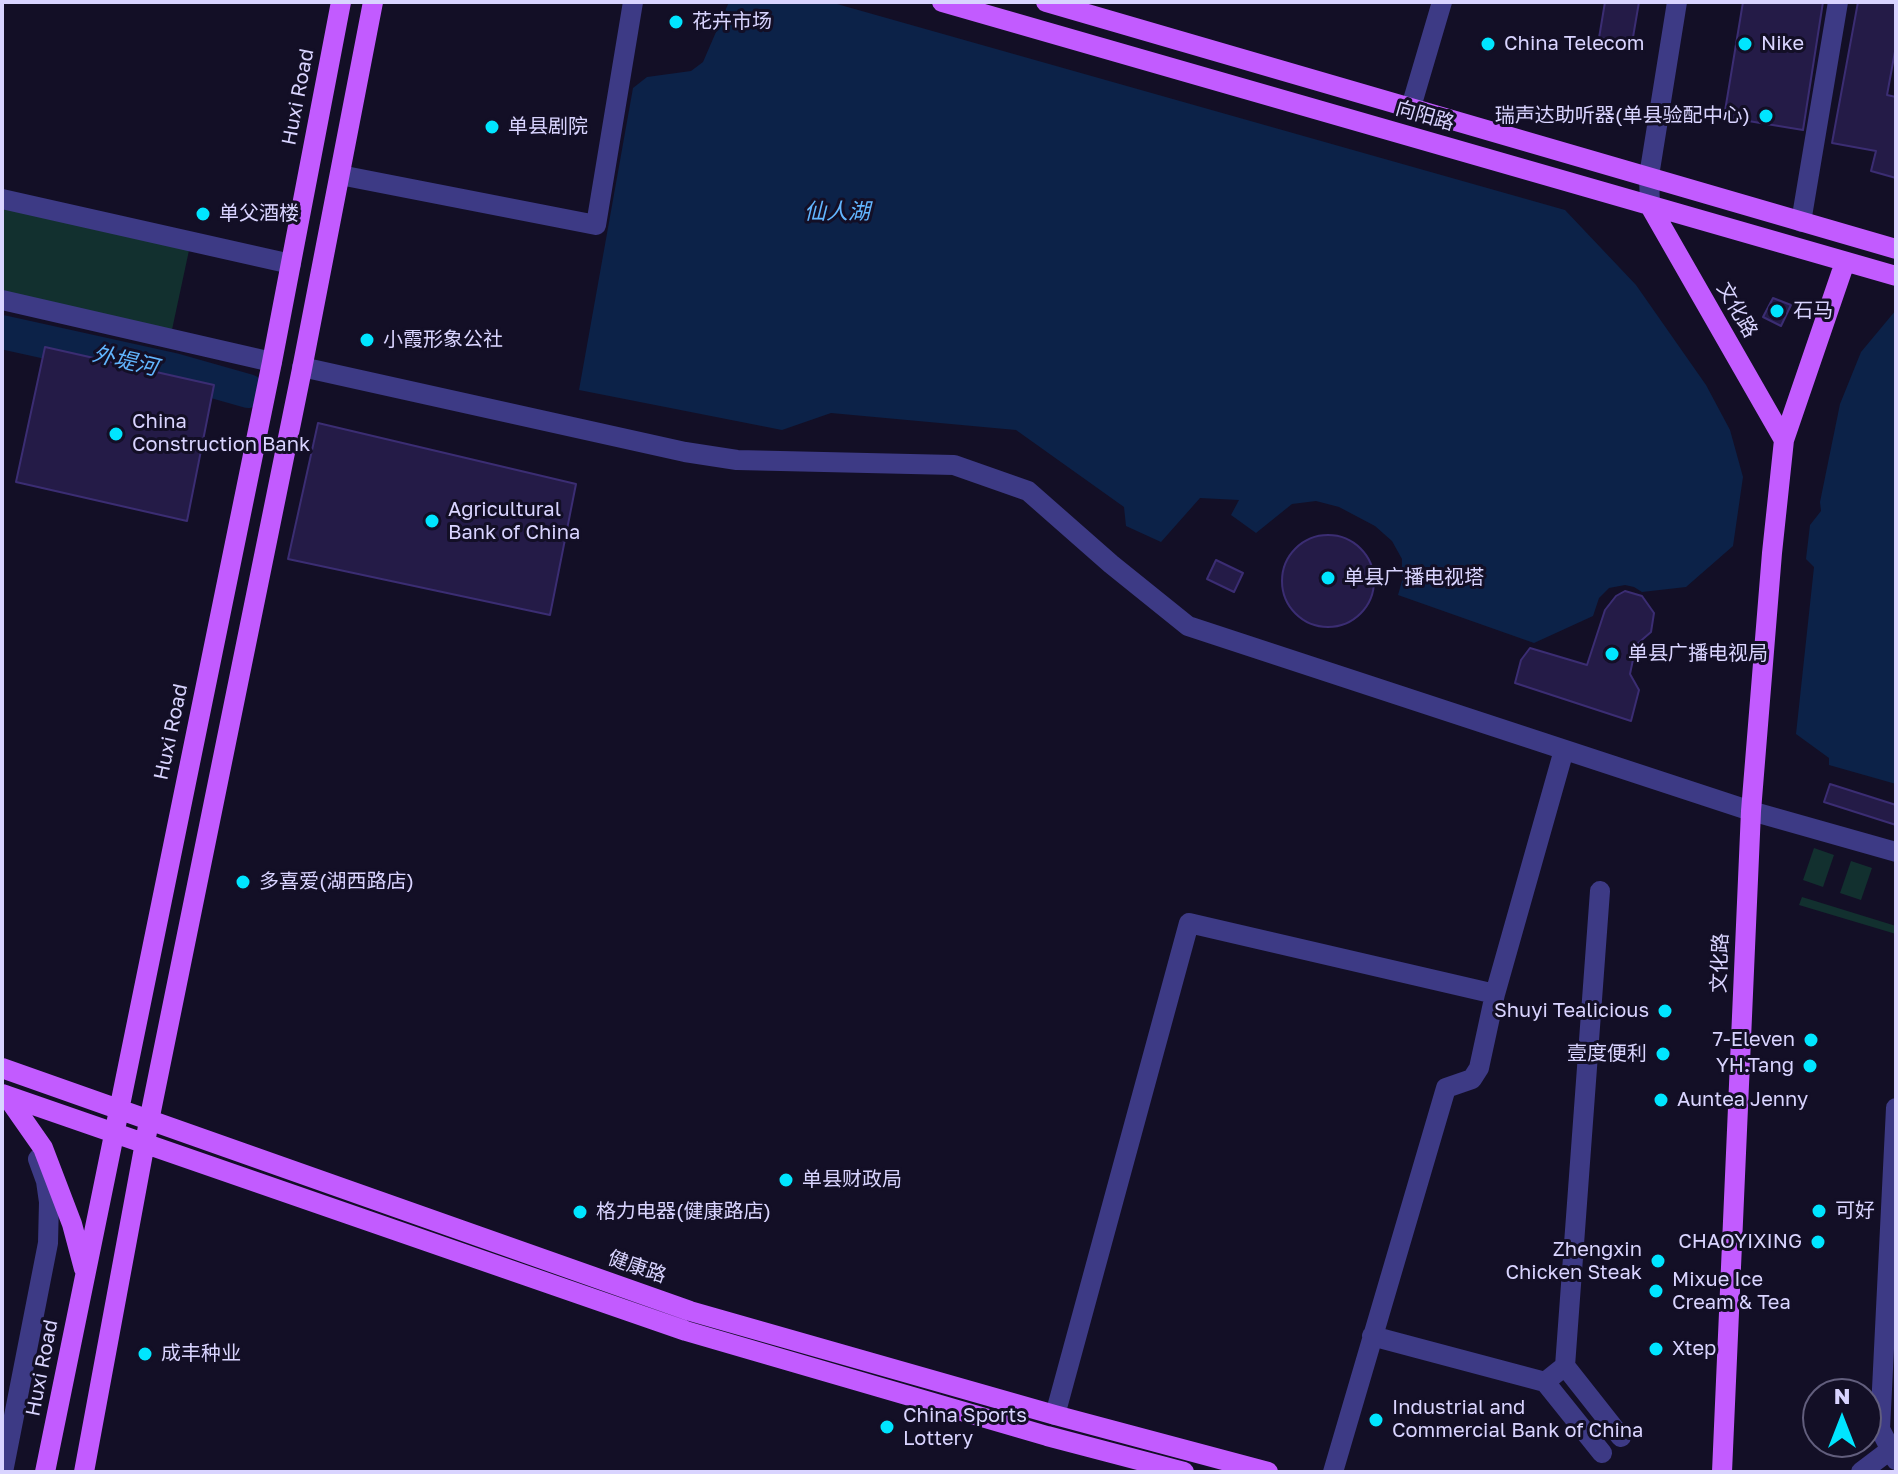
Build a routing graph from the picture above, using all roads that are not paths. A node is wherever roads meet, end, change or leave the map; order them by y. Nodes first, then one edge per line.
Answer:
1 (341, 2) edge
2 (373, 2) edge
3 (633, 2) edge
4 (942, 2) edge
5 (1046, 2) edge
6 (1442, 2) edge
7 (1677, 2) edge
8 (1838, 2) edge
9 (1411, 107) junction
10 (340, 175) junction
11 (1649, 176) junction
12 (2, 199) edge
13 (1650, 206) junction
14 (1801, 222) junction
15 (1896, 249) edge
16 (1845, 262) junction
17 (291, 264) junction
18 (1896, 276) edge
19 (2, 300) edge
20 (272, 362) junction
21 (302, 367) junction
22 (1784, 440) junction
23 (1564, 750) junction
24 (1751, 811) junction
25 (1896, 852) edge
26 (1600, 891) dead end
27 (1495, 994) junction
28 (2, 1068) edge
29 (3, 1097) edge
30 (1896, 1108) edge
31 (117, 1110) junction
32 (149, 1121) junction
33 (112, 1134) junction
34 (145, 1145) junction
35 (85, 1273) junction
36 (1372, 1336) junction
37 (1565, 1366) junction
38 (1545, 1382) junction
39 (1055, 1415) junction
40 (1621, 1437) dead end
41 (1602, 1453) dead end
42 (1893, 1455) edge
43 (1137, 1466) edge
44 (3, 1472) edge
45 (45, 1472) edge
46 (84, 1472) edge
47 (1184, 1472) edge
48 (1268, 1472) edge
49 (1333, 1472) edge
50 (1722, 1472) edge
51 (1861, 1472) edge

1 - 17 main road, Huxi Road
2 - 10 main road
3 - 10 street
4 - 13 main road, 向阳路
5 - 9 main road, 向阳路
6 - 9 street
7 - 11 street
8 - 14 street
9 - 11 main road, 向阳路
10 - 21 main road
11 - 13 street
11 - 14 main road, 向阳路
12 - 17 street
13 - 16 main road, 向阳路
13 - 22 main road, 文化路
14 - 15 main road, 向阳路
16 - 18 main road, 向阳路
16 - 22 main road
17 - 20 main road, Huxi Road
19 - 20 street
20 - 31 main road, Huxi Road
21 - 23 street
21 - 32 main road
22 - 24 main road, 文化路
23 - 24 street
23 - 27 street
24 - 25 street
24 - 50 main road, 文化路
26 - 37 street
27 - 36 street
27 - 39 street
28 - 31 main road, 健康路
29 - 33 main road
29 - 35 main road
29 - 44 street
30 - 42 street
31 - 32 main road, 健康路
31 - 33 main road, Huxi Road
32 - 34 main road
32 - 39 main road, 健康路
33 - 34 main road
33 - 35 main road, Huxi Road
34 - 43 main road
34 - 46 main road
35 - 45 main road, Huxi Road
36 - 38 street
36 - 49 street
37 - 38 street
37 - 40 street
38 - 41 street
39 - 48 main road, 健康路
42 - 51 street
43 - 47 main road

